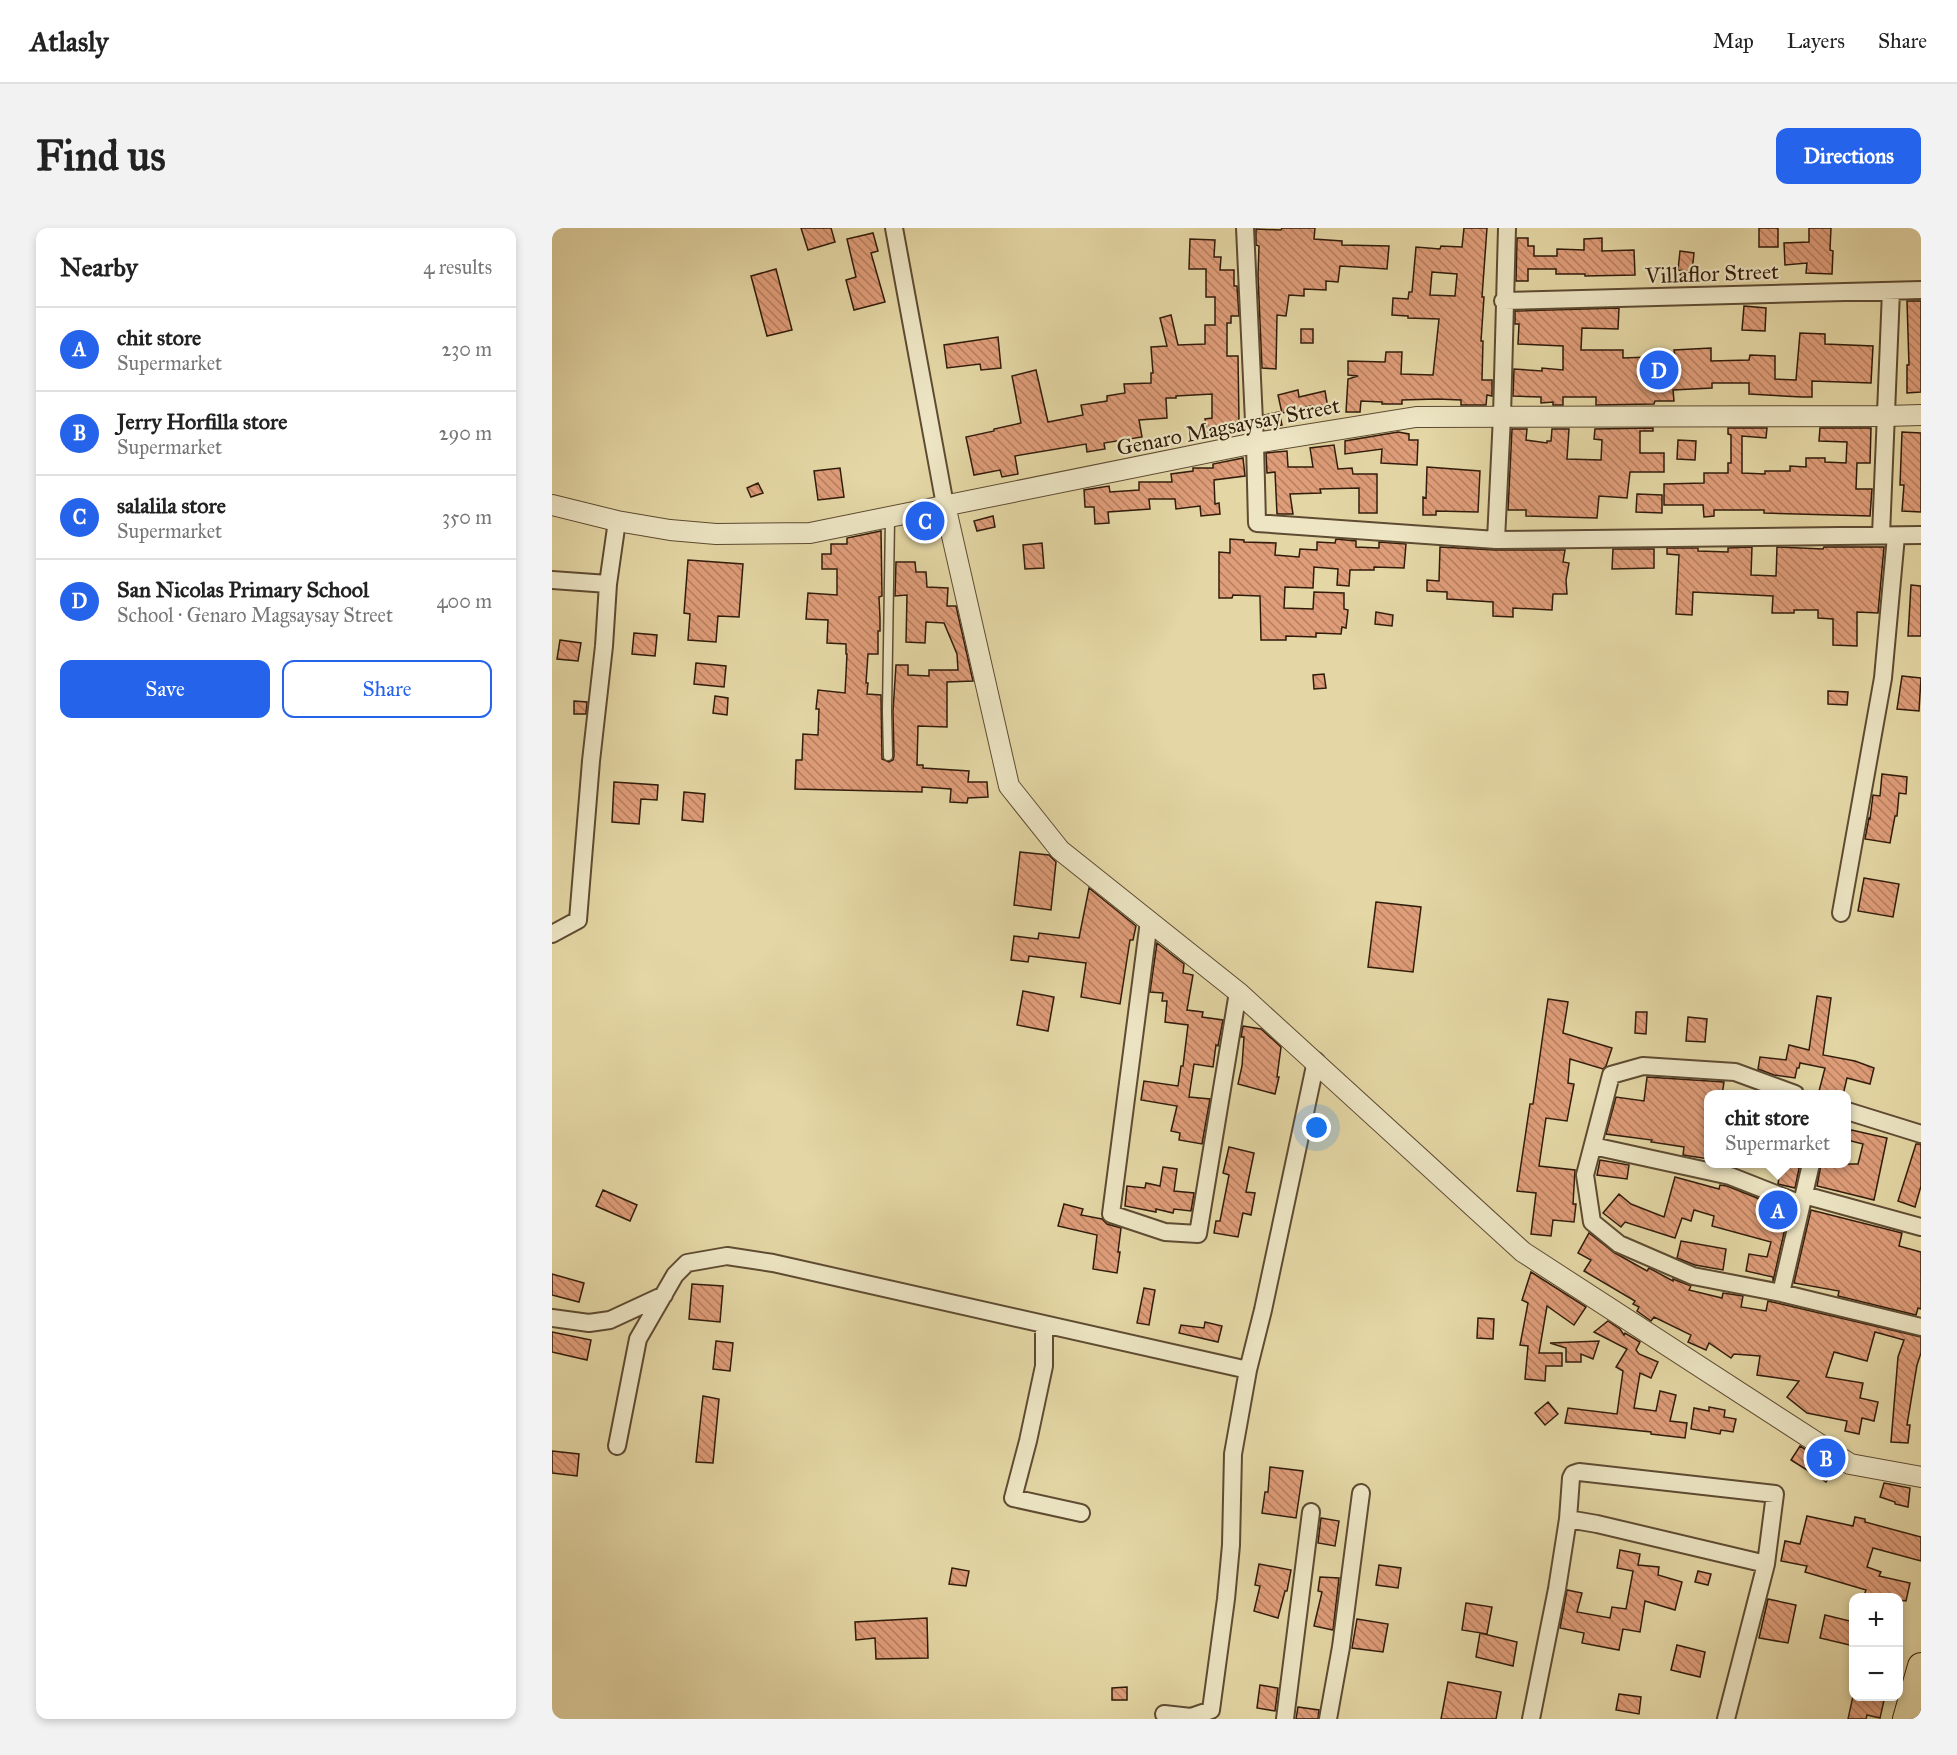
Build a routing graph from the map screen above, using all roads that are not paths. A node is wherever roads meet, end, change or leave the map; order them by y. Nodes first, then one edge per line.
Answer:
1 (894, 228) edge
2 (1245, 228) edge
3 (1507, 228) edge
4 (1921, 290) edge
5 (1891, 291) junction
6 (1503, 302) junction
7 (1921, 415) edge
8 (1502, 416) junction
9 (1886, 416) junction
10 (1255, 443) junction
11 (552, 505) edge
12 (945, 505) junction
13 (890, 519) junction
14 (617, 522) junction
15 (1921, 535) edge
16 (1888, 536) junction
17 (1496, 540) junction
18 (552, 579) edge
19 (608, 584) junction
20 (888, 756) dead end
21 (1841, 912) dead end
22 (1149, 921) junction
23 (552, 933) edge
24 (1238, 992) junction
25 (1316, 1061) junction
26 (1782, 1090) edge
27 (1851, 1112) edge
28 (1921, 1134) edge
29 (1593, 1146) junction
30 (1810, 1168) edge
31 (1802, 1199) junction
32 (1921, 1227) edge
33 (1781, 1293) junction
34 (664, 1295) junction
35 (552, 1318) edge
36 (1044, 1325) junction
37 (1921, 1326) edge
38 (1248, 1370) junction
39 (617, 1446) dead end
40 (1921, 1478) edge
41 (1361, 1493) dead end
42 (1311, 1512) dead end
43 (1081, 1513) dead end
44 (1568, 1519) junction
45 (1766, 1563) junction
46 (1921, 1666) edge
47 (1164, 1714) dead end
48 (1285, 1719) edge
49 (1328, 1719) edge
50 (1531, 1719) edge
51 (1726, 1719) edge
52 (1906, 1719) edge

1 - 12 street
2 - 10 street
3 - 6 street
4 - 5 street, Villaflor Street
5 - 6 street, Villaflor Street
5 - 9 street
6 - 8 street
7 - 9 street, Genaro Magsaysay Street
8 - 9 street, Genaro Magsaysay Street
8 - 10 street, Genaro Magsaysay Street
8 - 17 street
9 - 16 street
10 - 12 street, Genaro Magsaysay Street
10 - 17 street
11 - 14 street, Genaro Magsaysay Street
12 - 13 street, Genaro Magsaysay Street
12 - 22 street
13 - 14 street, Genaro Magsaysay Street
13 - 20 lane
14 - 19 street
15 - 16 street
16 - 17 street
16 - 21 street
18 - 19 street
19 - 23 street
22 - 24 street
22 - 24 street
24 - 25 street
25 - 38 street
25 - 40 street
26 - 29 street
27 - 28 street
29 - 31 street
29 - 33 street
30 - 31 street
31 - 32 street
31 - 33 street
33 - 37 street
34 - 35 street
34 - 36 street
34 - 39 street
36 - 38 street
36 - 43 street
38 - 47 street
41 - 49 street
42 - 48 street
44 - 45 street
44 - 45 street
44 - 50 street
45 - 51 street
46 - 52 main road

